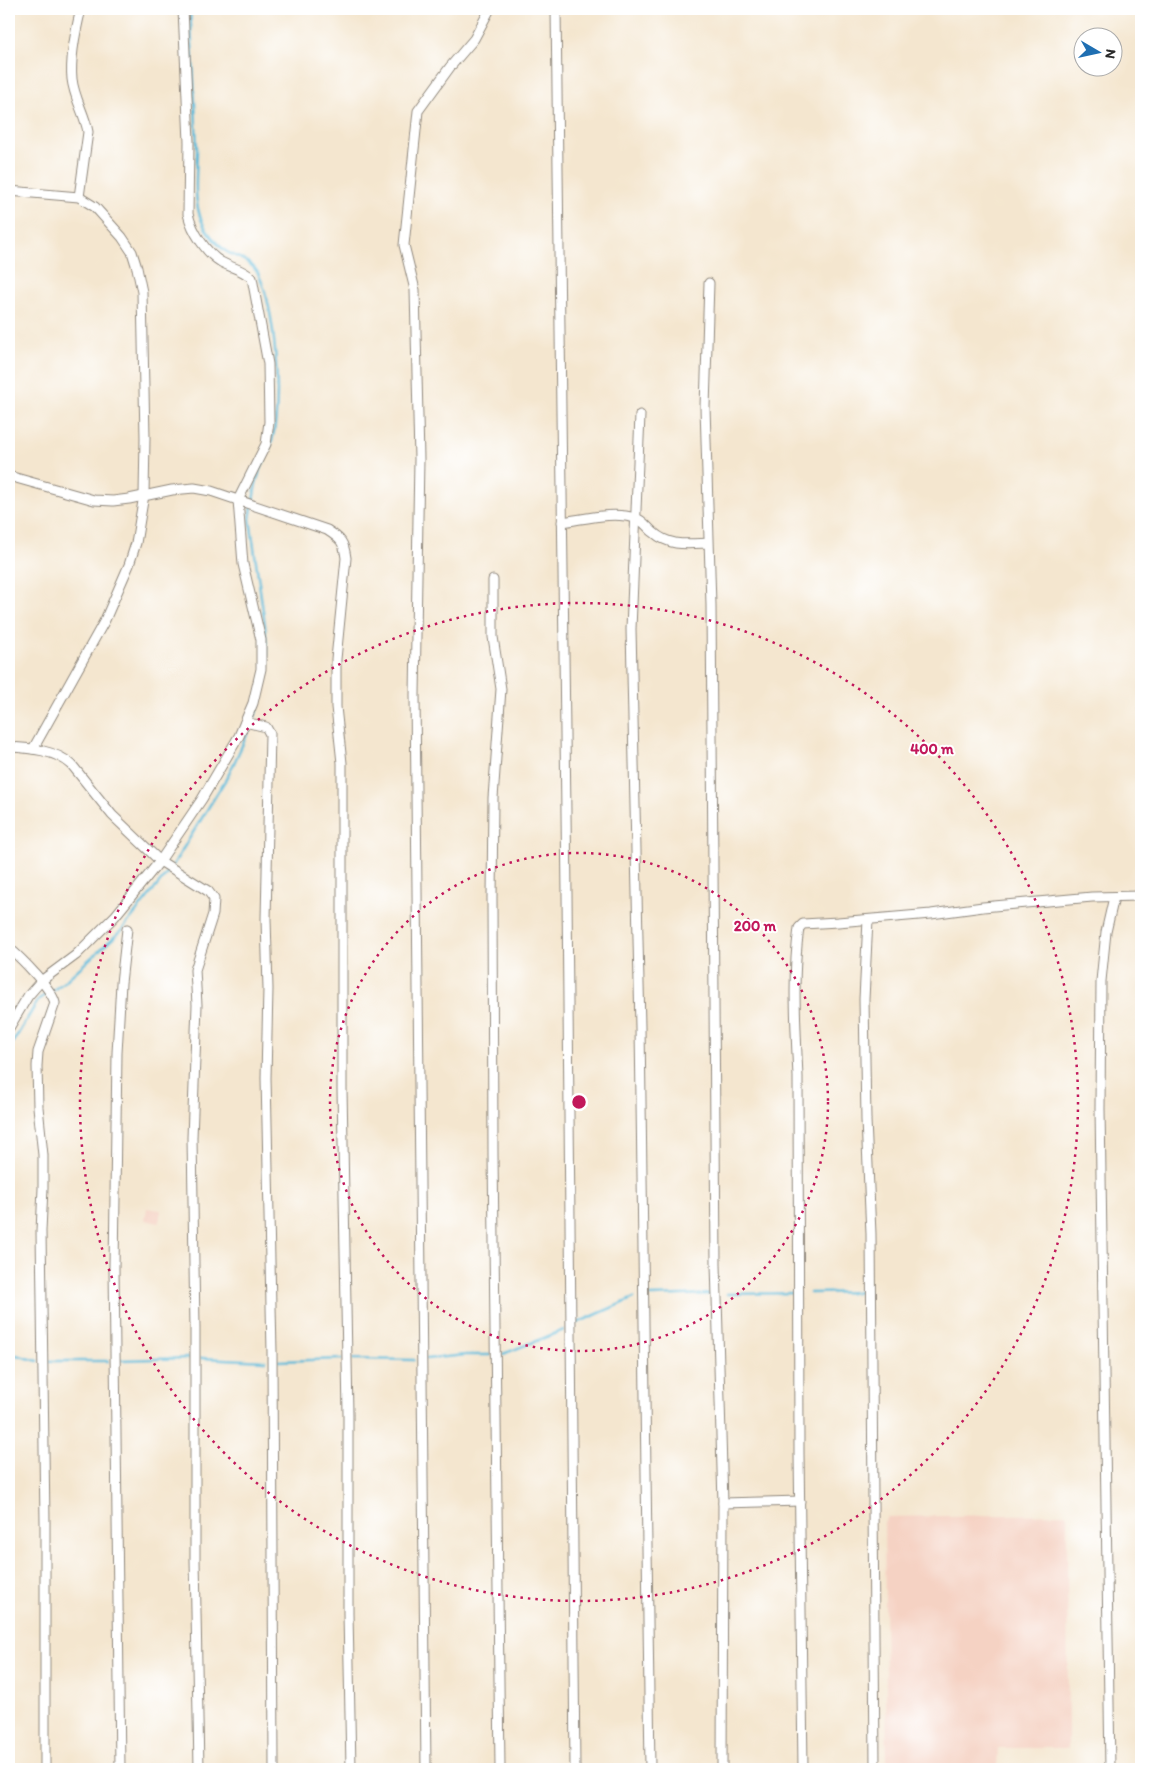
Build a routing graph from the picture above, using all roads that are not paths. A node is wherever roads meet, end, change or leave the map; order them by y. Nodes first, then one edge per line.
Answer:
1 (81, 9) edge
2 (183, 9) edge
3 (490, 9) edge
4 (556, 9) edge
5 (9, 191) edge
6 (79, 197) junction
7 (709, 283) dead end
8 (640, 415) dead end
9 (9, 476) edge
10 (144, 495) junction
11 (238, 500) junction
12 (637, 518) junction
13 (562, 522) junction
14 (708, 543) junction
15 (493, 580) dead end
16 (245, 722) junction
17 (9, 747) edge
18 (33, 749) junction
19 (160, 861) junction
20 (1141, 896) edge
21 (1114, 897) junction
22 (868, 920) junction
23 (127, 929) dead end
24 (9, 948) edge
25 (43, 984) junction
26 (9, 1028) edge
27 (800, 1501) junction
28 (723, 1503) junction
29 (45, 1769) edge
30 (120, 1769) edge
31 (199, 1769) edge
32 (274, 1769) edge
33 (351, 1769) edge
34 (426, 1769) edge
35 (500, 1769) edge
36 (574, 1769) edge
37 (650, 1769) edge
38 (722, 1769) edge
39 (803, 1769) edge
40 (875, 1769) edge
41 (1110, 1769) edge

1 - 6 street
2 - 11 street
3 - 34 street
4 - 13 street
5 - 6 street
6 - 10 street
7 - 14 street
8 - 12 street
9 - 10 street
10 - 11 street
10 - 18 street
11 - 16 street
11 - 33 street
12 - 13 street
12 - 14 street
12 - 37 street
13 - 36 street
14 - 28 street
15 - 35 street
16 - 19 street
16 - 32 street
17 - 18 street
18 - 19 street
19 - 25 street
19 - 31 street
20 - 21 street
21 - 22 street
21 - 41 street
22 - 27 street
22 - 40 street
23 - 30 street
24 - 25 street
25 - 26 street
25 - 29 street
27 - 28 street
27 - 39 street
28 - 38 street

